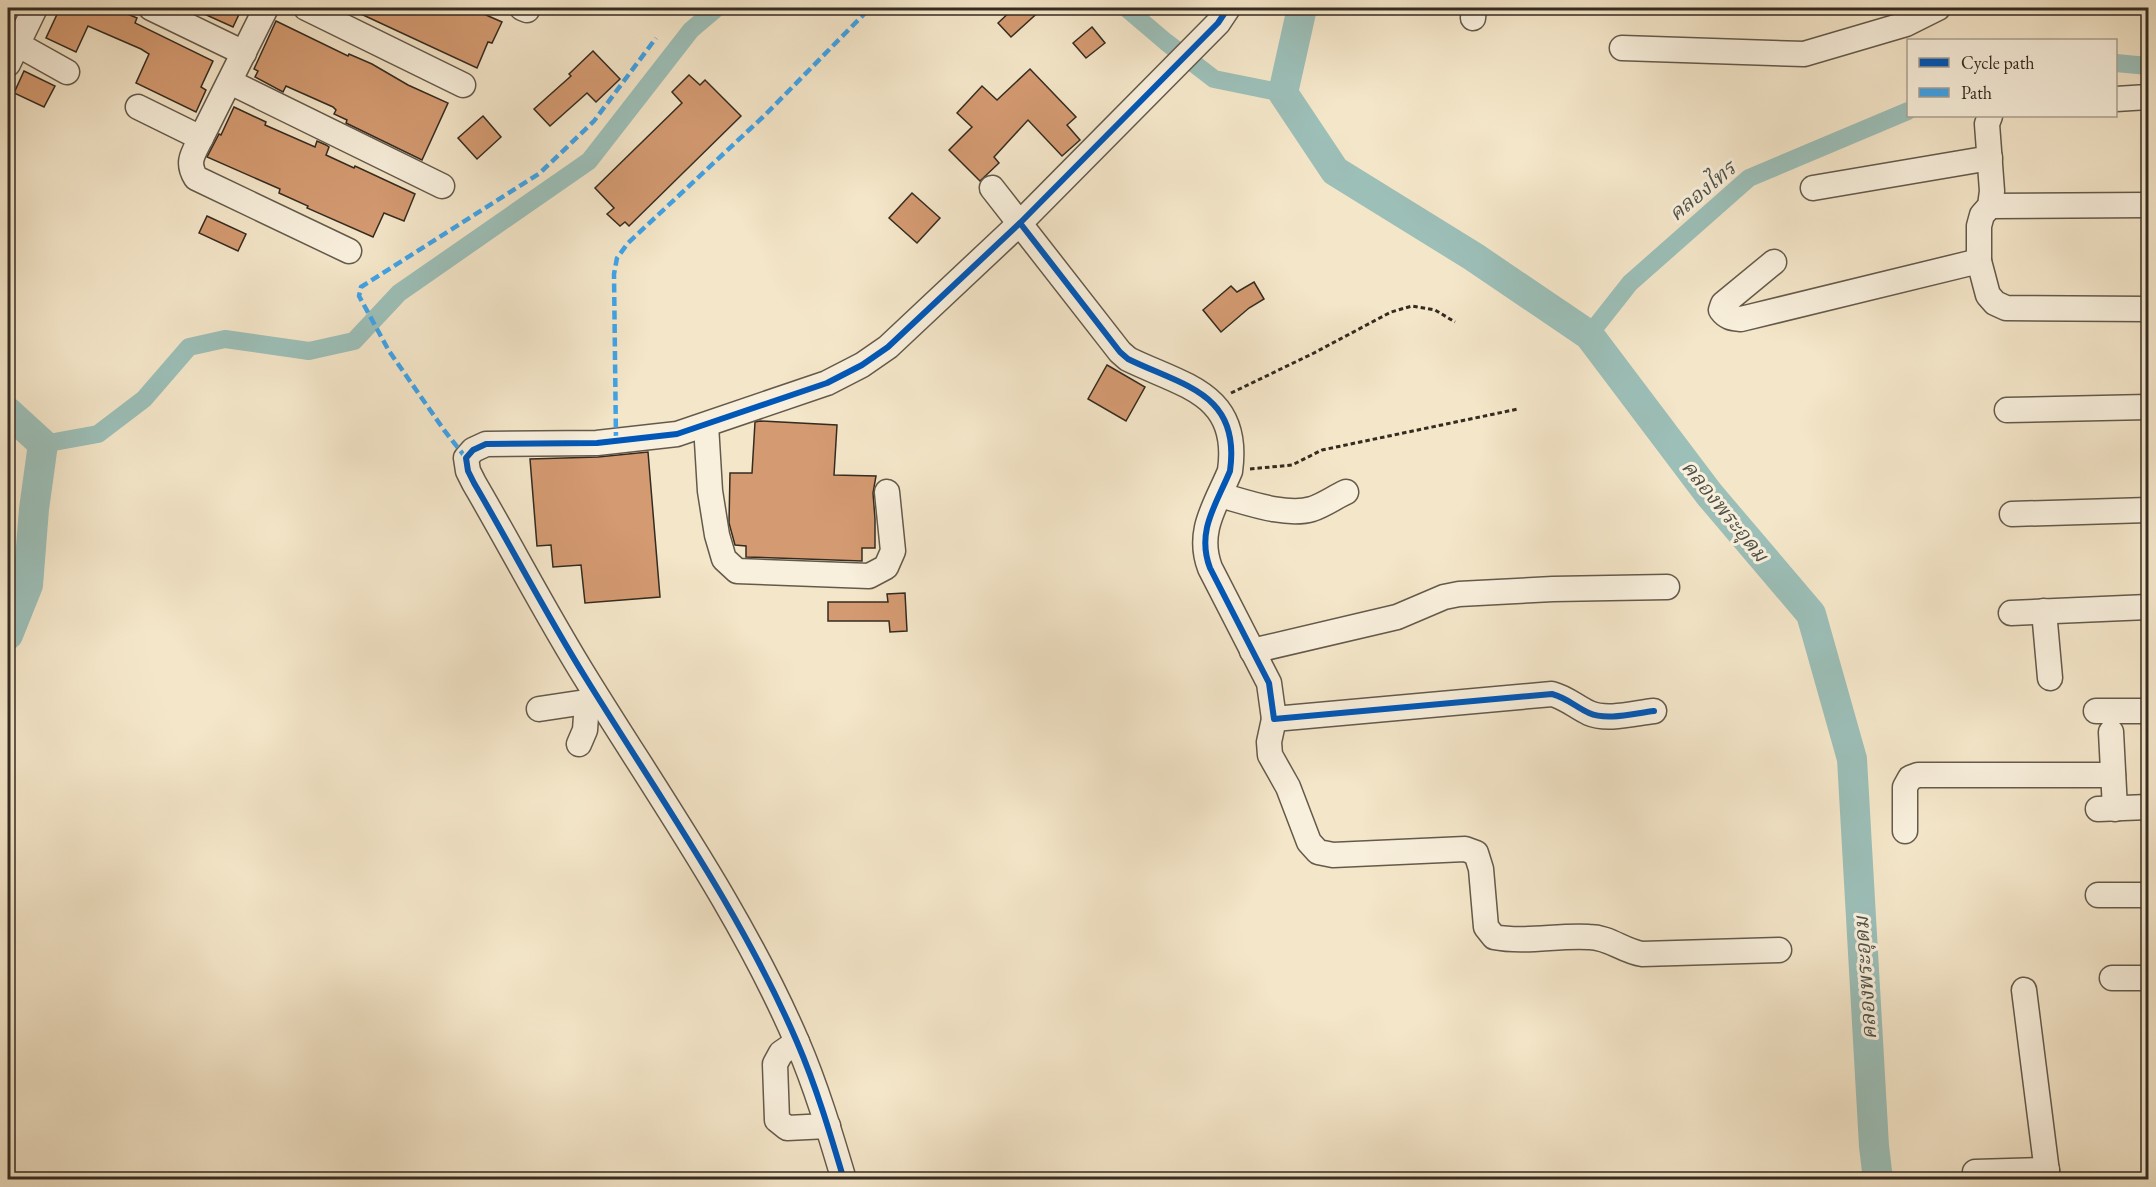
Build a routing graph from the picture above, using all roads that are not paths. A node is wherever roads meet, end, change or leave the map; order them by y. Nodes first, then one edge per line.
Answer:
1 (35, 8) edge
2 (151, 8) edge
3 (266, 8) edge
4 (306, 8) edge
5 (1228, 8) edge
6 (1938, 8) edge
7 (1622, 48) dead end
8 (11, 49) edge
9 (244, 53) junction
10 (67, 72) dead end
11 (230, 82) junction
12 (463, 85) dead end
13 (2148, 98) edge
14 (2117, 99) edge
15 (138, 107) dead end
16 (1990, 117) edge
17 (201, 138) junction
18 (1989, 158) junction
19 (442, 186) dead end
20 (992, 188) dead end
21 (1813, 188) dead end
22 (2148, 205) edge
23 (1990, 206) junction
24 (1020, 223) junction
25 (349, 251) dead end
26 (1979, 261) junction
27 (1774, 262) dead end
28 (2148, 309) edge
29 (2148, 407) edge
30 (2007, 410) dead end
31 (706, 425) junction
32 (887, 492) dead end
33 (1346, 492) dead end
34 (1220, 495) junction
35 (2148, 510) edge
36 (2012, 514) dead end
37 (1667, 587) dead end
38 (2148, 607) edge
39 (2044, 611) junction
40 (2011, 613) dead end
41 (1252, 651) junction
42 (2050, 678) dead end
43 (593, 701) junction
44 (539, 709) dead end
45 (1654, 711) dead end
46 (2096, 711) dead end
47 (2148, 711) edge
48 (1274, 719) junction
49 (2111, 732) dead end
50 (579, 744) dead end
51 (2113, 775) junction
52 (2148, 807) edge
53 (1905, 831) dead end
54 (2098, 895) dead end
55 (2148, 895) edge
56 (1779, 950) dead end
57 (2112, 978) dead end
58 (2148, 978) edge
59 (2024, 990) dead end
60 (797, 1042) junction
61 (828, 1126) junction
62 (1975, 1172) dead end
63 (2048, 1175) edge
64 (844, 1179) edge

1 - 8 street
2 - 9 street
3 - 9 street
4 - 12 street
5 - 24 street
6 - 7 street
8 - 10 street
9 - 11 street
11 - 17 street
11 - 19 street
13 - 14 street
15 - 17 street
16 - 18 street
17 - 25 street
18 - 21 street
18 - 23 street
20 - 24 street
22 - 23 street
23 - 26 street
24 - 31 street
24 - 34 street
26 - 27 street
26 - 28 street
29 - 30 street
31 - 32 street
31 - 43 street
33 - 34 street
34 - 41 street
35 - 36 street
37 - 41 street
38 - 39 street
39 - 40 street
39 - 42 street
41 - 48 street
43 - 44 street
43 - 50 street
43 - 60 street
45 - 48 street
46 - 47 street
48 - 56 street
49 - 51 street
51 - 52 street
51 - 53 street
54 - 55 street
57 - 58 street
59 - 63 street
60 - 61 street
60 - 61 street
61 - 64 street
62 - 63 street

